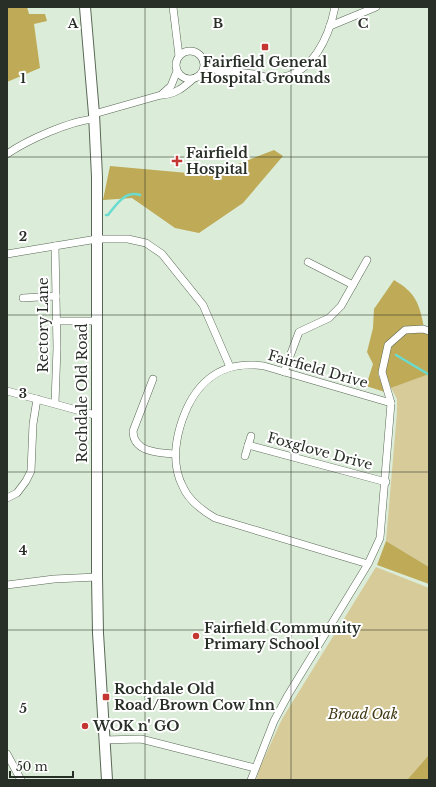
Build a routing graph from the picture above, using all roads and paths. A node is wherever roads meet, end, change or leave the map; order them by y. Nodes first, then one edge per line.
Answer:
1 (85, 7) edge
2 (173, 7) edge
3 (335, 7) edge
4 (376, 7) edge
5 (330, 26) junction
6 (179, 56) junction
7 (203, 59) junction
8 (176, 71) junction
9 (238, 73) junction
10 (195, 78) junction
11 (161, 95) junction
12 (94, 116) junction
13 (7, 154) edge
14 (97, 239) junction
15 (55, 246) junction
16 (7, 254) edge
17 (367, 260) dead end
18 (308, 262) dead end
19 (353, 285) junction
20 (56, 296) junction
21 (23, 298) dead end
22 (57, 321) junction
23 (96, 321) junction
24 (429, 331) edge
25 (230, 367) junction
26 (284, 372) junction
27 (153, 379) dead end
28 (7, 391) edge
29 (37, 399) junction
30 (391, 403) junction
31 (55, 404) junction
32 (96, 414) junction
33 (251, 436) dead end
34 (248, 445) junction
35 (175, 454) junction
36 (245, 456) dead end
37 (386, 482) junction
38 (7, 498) edge
39 (368, 564) junction
40 (97, 576) junction
41 (7, 585) edge
42 (104, 740) junction
43 (7, 754) edge
44 (254, 768) junction
45 (21, 780) edge
46 (107, 780) edge
47 (251, 780) edge

1 - 12 main road, Rochdale Old Road
2 - 6 street
3 - 5 street
4 - 5 street
5 - 9 street
6 - 7 street
6 - 8 street
7 - 9 street
7 - 10 street
8 - 10 street
8 - 11 street
9 - 10 street
10 - 11 street
11 - 12 street
12 - 13 street
12 - 14 main road, Rochdale Old Road
14 - 15 street
14 - 23 main road, Rochdale Old Road
14 - 25 street
15 - 16 street
15 - 20 street, Rectory Lane
17 - 19 street
18 - 19 street
19 - 26 street
20 - 21 street
20 - 22 street, Rectory Lane
22 - 23 street
22 - 31 street, Rectory Lane
23 - 32 main road, Rochdale Old Road
24 - 30 street
25 - 26 street, Fairfield Drive
25 - 35 street, Fairfield Drive
26 - 30 street, Fairfield Drive
27 - 35 street
28 - 29 street
29 - 31 street
29 - 38 street
30 - 37 street
31 - 32 street
32 - 40 main road, Rochdale Old Road
33 - 34 street
34 - 36 street
34 - 37 street, Foxglove Drive
35 - 39 street, Fairfield Drive
37 - 39 street
39 - 44 street
40 - 41 street
40 - 42 main road, Rochdale Old Road
42 - 44 street
42 - 46 main road, Rochdale Old Road
43 - 45 street
44 - 47 street

